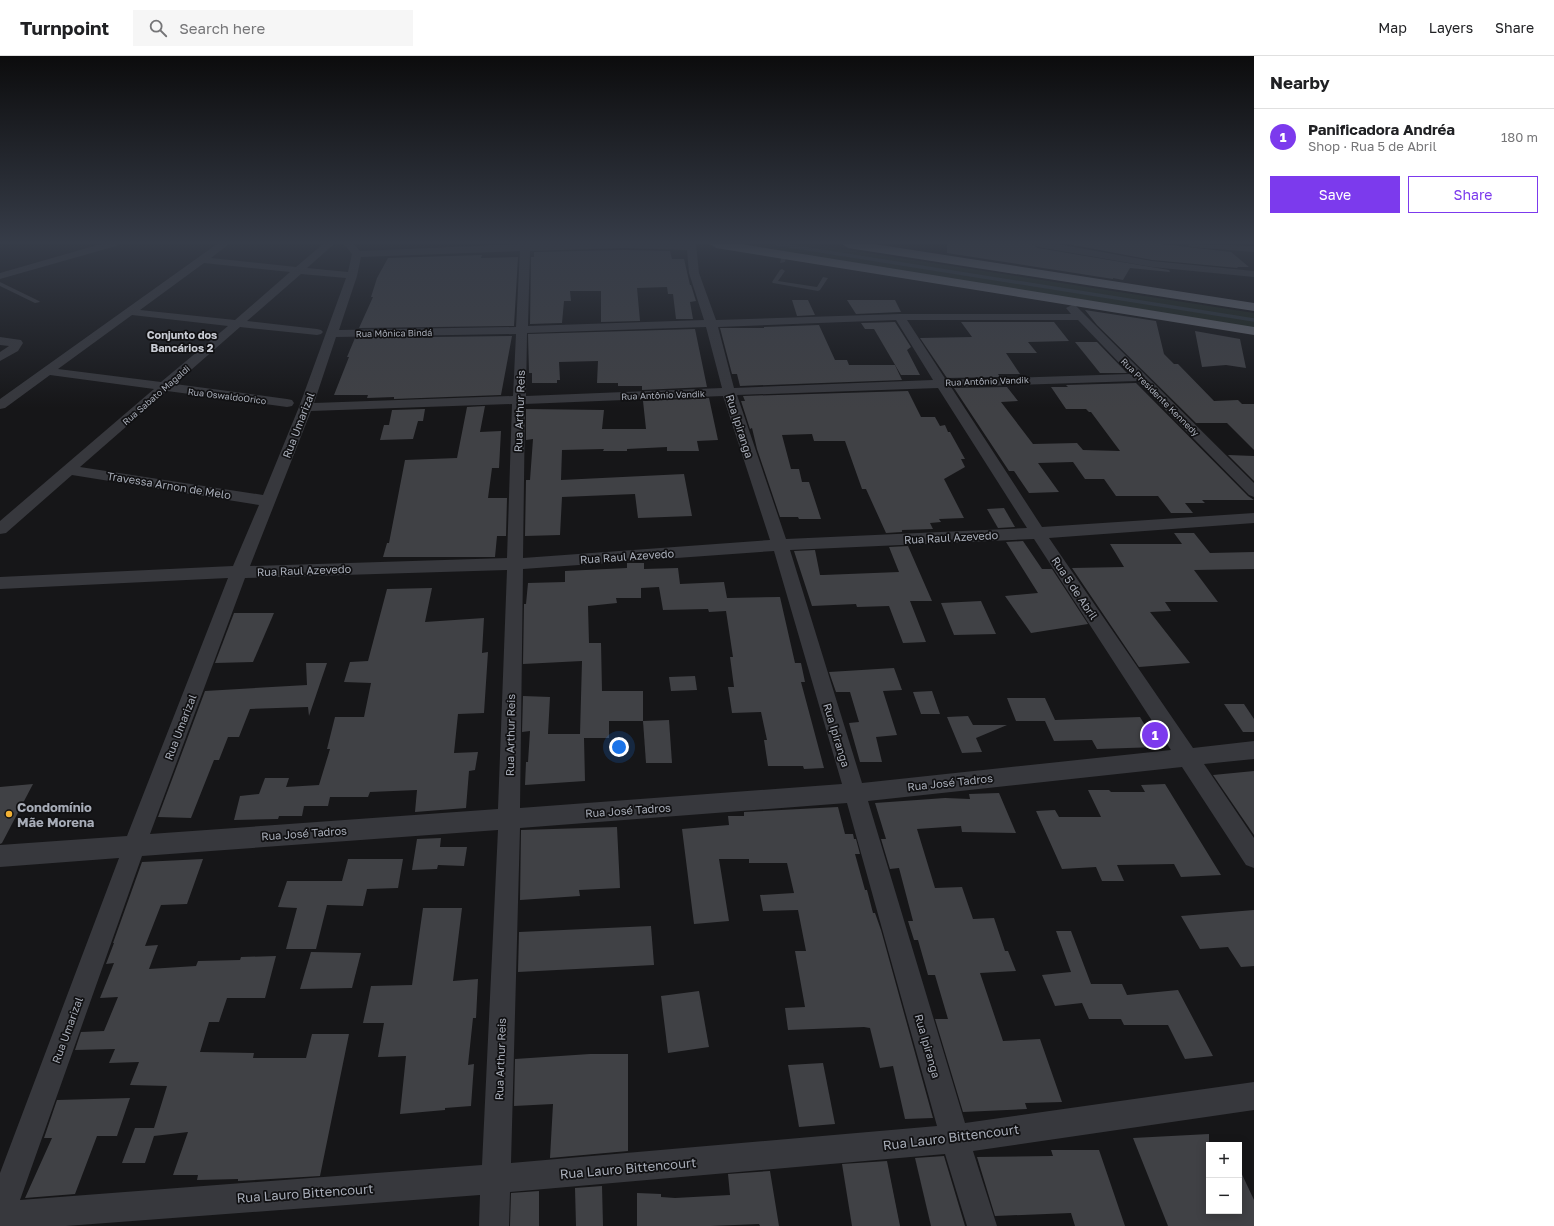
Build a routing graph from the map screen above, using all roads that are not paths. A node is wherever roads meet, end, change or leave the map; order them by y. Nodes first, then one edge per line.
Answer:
1 (30, 299) edge
2 (150, 299) edge
3 (266, 299) edge
4 (341, 299) edge
5 (523, 299) edge
6 (703, 299) edge
7 (1050, 299) edge
8 (1194, 299) edge
9 (1066, 301) junction
10 (37, 302) dead end
11 (1254, 308) edge
12 (131, 312) junction
13 (899, 317) junction
14 (1080, 317) junction
15 (236, 324) junction
16 (711, 324) junction
17 (522, 330) junction
18 (1254, 331) edge
19 (324, 333) junction
20 (6, 341) edge
21 (0, 357) edge
22 (48, 371) junction
23 (1141, 377) junction
24 (941, 382) junction
25 (164, 388) junction
26 (729, 392) junction
27 (518, 401) junction
28 (287, 403) dead end
29 (0, 406) edge
30 (306, 407) junction
31 (70, 470) junction
32 (1254, 492) edge
33 (268, 501) junction
34 (1254, 518) edge
35 (0, 529) edge
36 (1038, 533) junction
37 (780, 546) junction
38 (514, 564) junction
39 (239, 572) junction
40 (0, 583) edge
41 (1254, 750) edge
42 (1186, 756) junction
43 (855, 793) junction
44 (509, 819) junction
45 (134, 845) junction
46 (0, 856) edge
47 (1254, 857) edge
48 (1254, 1096) edge
49 (955, 1139) junction
50 (496, 1179) junction
51 (0, 1214) edge
52 (494, 1226) edge
53 (982, 1226) edge

1 - 10 lane
2 - 12 street
3 - 15 street, Rua Sabato Magaldi
4 - 19 street, Rua Umarizal
5 - 17 street, Rua Arthur Reis
6 - 16 street, Rua Ipiranga
7 - 9 highway
8 - 11 highway
9 - 14 street, Rua Presidente Kennedy
9 - 18 highway
12 - 15 street, Rua Mônica Bindá
12 - 22 street
13 - 14 street, Rua Mônica Bindá
13 - 16 street, Rua Mônica Bindá
13 - 24 street, Rua 5 de Abril
14 - 23 street, Rua Presidente Kennedy
15 - 19 street, Rua Mônica Bindá
15 - 25 street, Rua Sabato Magaldi
16 - 17 street, Rua Mônica Bindá
16 - 26 street, Rua Ipiranga
17 - 19 street, Rua Mônica Bindá
17 - 27 street, Rua Arthur Reis
19 - 30 street, Rua Umarizal
20 - 21 street
22 - 25 street, Rua OswaldoOrico
22 - 29 street
23 - 24 street, Rua Antônio Vandik
23 - 32 street, Rua Presidente Kennedy
24 - 26 street, Rua Antônio Vandik
24 - 36 street, Rua 5 de Abril
25 - 28 street, Rua OswaldoOrico
25 - 31 street, Rua Sabato Magaldi
26 - 27 street, Rua Antônio Vandik
26 - 37 street, Rua Ipiranga
27 - 30 street, Rua Antônio Vandik
27 - 38 street, Rua Arthur Reis
30 - 33 street, Rua Umarizal
31 - 33 street, Travessa Arnon de Melo
31 - 35 street, Rua Sabato Magaldi
33 - 39 street, Rua Umarizal
34 - 36 street, Rua Raul Azevedo
36 - 37 street, Rua Raul Azevedo
36 - 42 street, Rua 5 de Abril
37 - 38 street, Rua Raul Azevedo
37 - 43 street, Rua Ipiranga
38 - 39 street, Rua Raul Azevedo
38 - 44 street, Rua Arthur Reis
39 - 40 street, Rua Raul Azevedo
39 - 45 street, Rua Umarizal
41 - 42 street, Rua José Tadros
42 - 43 street, Rua José Tadros
42 - 47 street, Rua 5 de Abril
43 - 44 street, Rua José Tadros
43 - 49 street, Rua Ipiranga
44 - 45 street, Rua José Tadros
44 - 50 street, Rua Arthur Reis
45 - 46 street, Rua José Tadros
45 - 51 street, Rua Umarizal
48 - 49 street, Rua Lauro Bittencourt
49 - 50 street, Rua Lauro Bittencourt
49 - 53 street, Rua Ipiranga
50 - 51 street, Rua Lauro Bittencourt
50 - 52 street, Rua Arthur Reis

